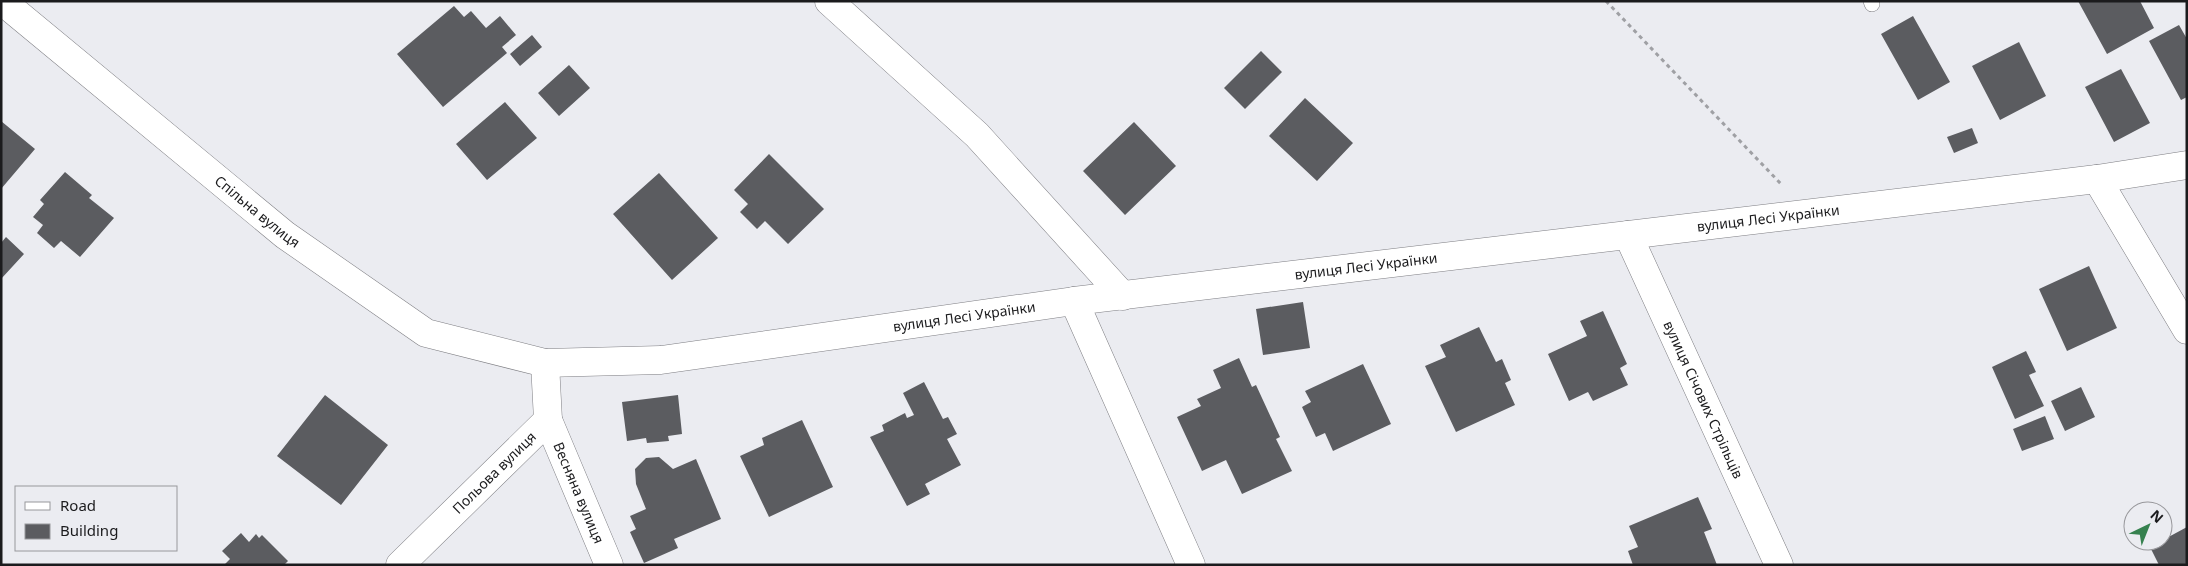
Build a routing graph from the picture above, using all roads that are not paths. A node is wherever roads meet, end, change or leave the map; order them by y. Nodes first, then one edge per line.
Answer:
1 (2, 1) edge
2 (829, 1) edge
3 (2187, 165) edge
4 (2097, 179) junction
5 (1628, 235) junction
6 (1123, 296) junction
7 (1074, 301) junction
8 (2187, 330) edge
9 (546, 363) junction
10 (548, 420) junction
11 (400, 565) edge
12 (609, 565) edge
13 (1191, 565) edge
14 (1779, 565) edge

1 - 9 street, Спільна вулиця
2 - 6 street
3 - 4 street, вулиця Лесі Українки
4 - 5 street, вулиця Лесі Українки
4 - 8 street
5 - 6 street, вулиця Лесі Українки
5 - 14 street, вулиця Січових Стрільців
6 - 7 street, вулиця Лесі Українки
7 - 9 street, вулиця Лесі Українки
7 - 13 street
9 - 10 street, Польова вулиця
10 - 11 street, Польова вулиця
10 - 12 street, Весняна вулиця

